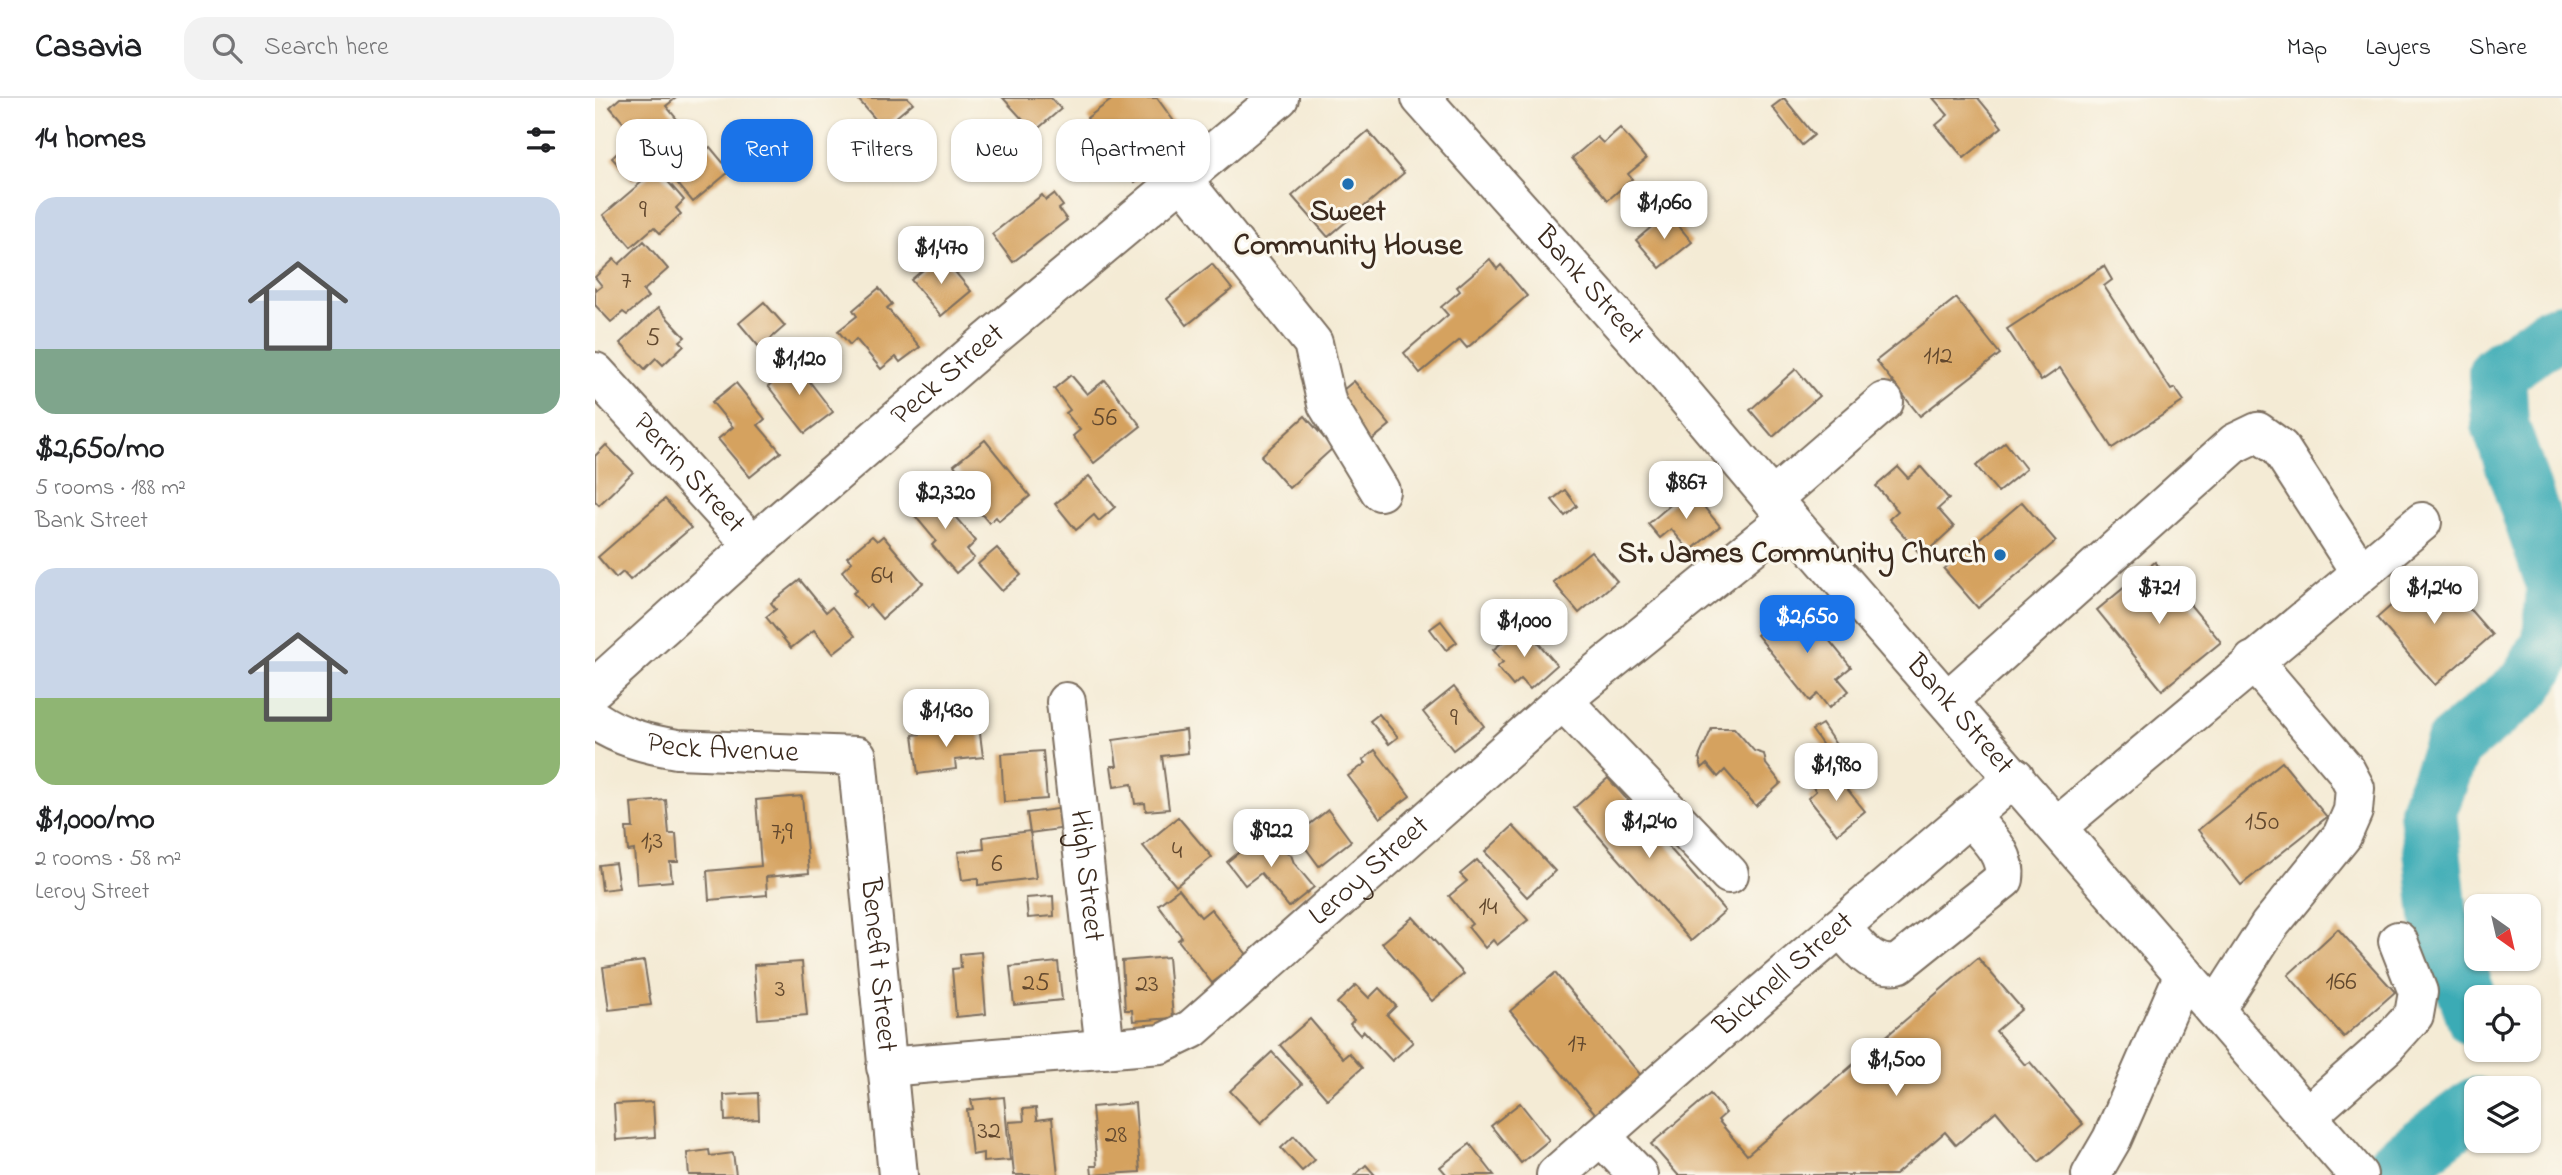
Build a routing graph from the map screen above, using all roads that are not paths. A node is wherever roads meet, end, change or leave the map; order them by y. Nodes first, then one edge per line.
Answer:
1 (1279, 98) edge
2 (1421, 98) edge
3 (1210, 156) edge
4 (1178, 182) edge
5 (1184, 182) edge
6 (595, 372) edge
7 (1884, 402) dead end
8 (1380, 491) dead end
9 (1780, 508) junction
10 (2422, 522) dead end
11 (753, 545) junction
12 (2360, 572) junction
13 (2253, 662) junction
14 (595, 688) edge
15 (1948, 700) junction
16 (1563, 701) junction
17 (1066, 702) dead end
18 (595, 720) edge
19 (857, 755) joint
20 (2015, 777) junction
21 (1969, 816) junction
22 (2058, 826) junction
23 (1729, 874) dead end
24 (1840, 927) junction
25 (2398, 941) dead end
26 (2184, 974) junction
27 (2215, 1010) junction
28 (1105, 1049) junction
29 (886, 1067) junction
30 (2308, 1116) junction
31 (1601, 1136) junction
32 (1560, 1174) edge
33 (898, 1175) edge
34 (1638, 1175) edge
35 (2091, 1175) edge
36 (2358, 1175) edge

1 - 3 street, Peck Street
2 - 9 street, Bank Street
4 - 11 street, Peck Street
5 - 8 street
6 - 11 street, Perrin Street
7 - 9 street, Leroy Street
9 - 15 street, Bank Street
9 - 16 street, Leroy Street
10 - 12 street
11 - 14 street, Peck Street
12 - 13 street
12 - 15 street
13 - 22 street
13 - 27 street
15 - 20 street, Bank Street
16 - 23 street
16 - 28 street, Leroy Street
17 - 28 street, High Street
18 - 19 street, Peck Avenue
19 - 29 street, Benefit Street
20 - 21 street, Bicknell Street
20 - 22 street, Bank Street
21 - 24 street, Bicknell Street
21 - 24 street
22 - 26 street, Bank Street
24 - 31 street, Bicknell Street
25 - 30 street
26 - 27 street, Bank Street
26 - 35 street
27 - 30 street, Bank Street
28 - 29 street, Leroy Street
29 - 33 street, Benefit Street
30 - 36 street, Bank Street
31 - 32 street, Bicknell Street
31 - 34 street

